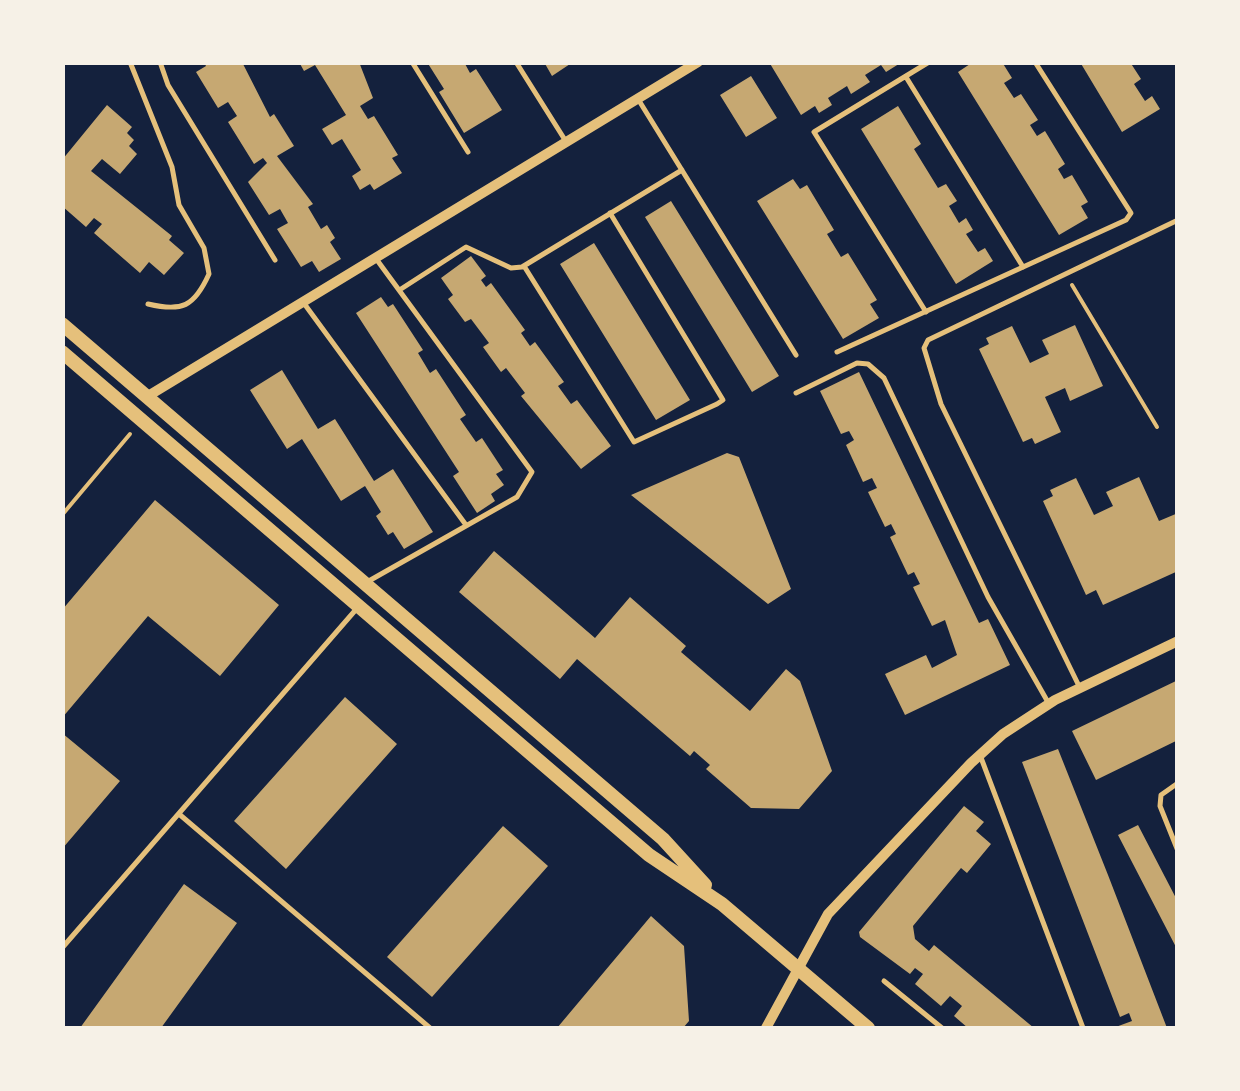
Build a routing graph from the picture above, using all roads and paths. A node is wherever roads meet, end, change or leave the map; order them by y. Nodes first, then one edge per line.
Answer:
1 (130, 62) edge
2 (160, 62) edge
3 (412, 62) edge
4 (516, 62) edge
5 (698, 62) edge
6 (929, 62) edge
7 (1035, 62) edge
8 (906, 76) junction
9 (638, 99) junction
10 (567, 143) junction
11 (468, 152) dead end
12 (682, 170) junction
13 (610, 213) junction
14 (1178, 220) edge
15 (375, 258) junction
16 (275, 260) dead end
17 (524, 266) junction
18 (1023, 267) junction
19 (1065, 274) junction
20 (400, 290) junction
21 (303, 302) junction
22 (148, 304) dead end
23 (926, 312) junction
24 (62, 324) edge
25 (62, 352) edge
26 (837, 352) dead end
27 (796, 355) dead end
28 (796, 392) dead end
29 (148, 396) junction
30 (142, 420) junction
31 (1156, 427) dead end
32 (62, 515) edge
33 (466, 525) junction
34 (364, 583) junction
35 (359, 606) junction
36 (1178, 641) edge
37 (1079, 686) junction
38 (1048, 704) junction
39 (980, 755) junction
40 (1178, 784) edge
41 (179, 814) junction
42 (1178, 851) edge
43 (722, 904) junction
44 (62, 948) edge
45 (799, 970) junction
46 (884, 980) dead end
47 (430, 1028) edge
48 (766, 1028) edge
49 (868, 1028) edge
50 (942, 1028) edge
51 (1083, 1028) edge

1 - 22 lane
2 - 16 lane
3 - 11 lane
4 - 10 lane
5 - 9 street
6 - 8 lane
7 - 18 lane
8 - 18 lane
8 - 23 lane
9 - 10 street
9 - 12 lane
10 - 15 street
12 - 13 lane
12 - 27 lane
13 - 17 lane
13 - 17 lane
14 - 19 lane
15 - 20 lane
15 - 21 street
17 - 20 lane
18 - 23 lane
19 - 31 path
19 - 37 lane
20 - 33 lane
21 - 29 street
21 - 33 lane
23 - 26 lane
24 - 29 street
25 - 30 street
28 - 38 lane
29 - 34 street
30 - 32 path
30 - 35 street
33 - 34 lane
34 - 43 street
35 - 41 lane
35 - 43 street
36 - 37 street
37 - 38 street
38 - 39 street
39 - 45 street
39 - 51 lane
40 - 42 lane
41 - 44 lane
41 - 47 lane
43 - 45 street
45 - 48 street
45 - 49 street
46 - 50 lane

